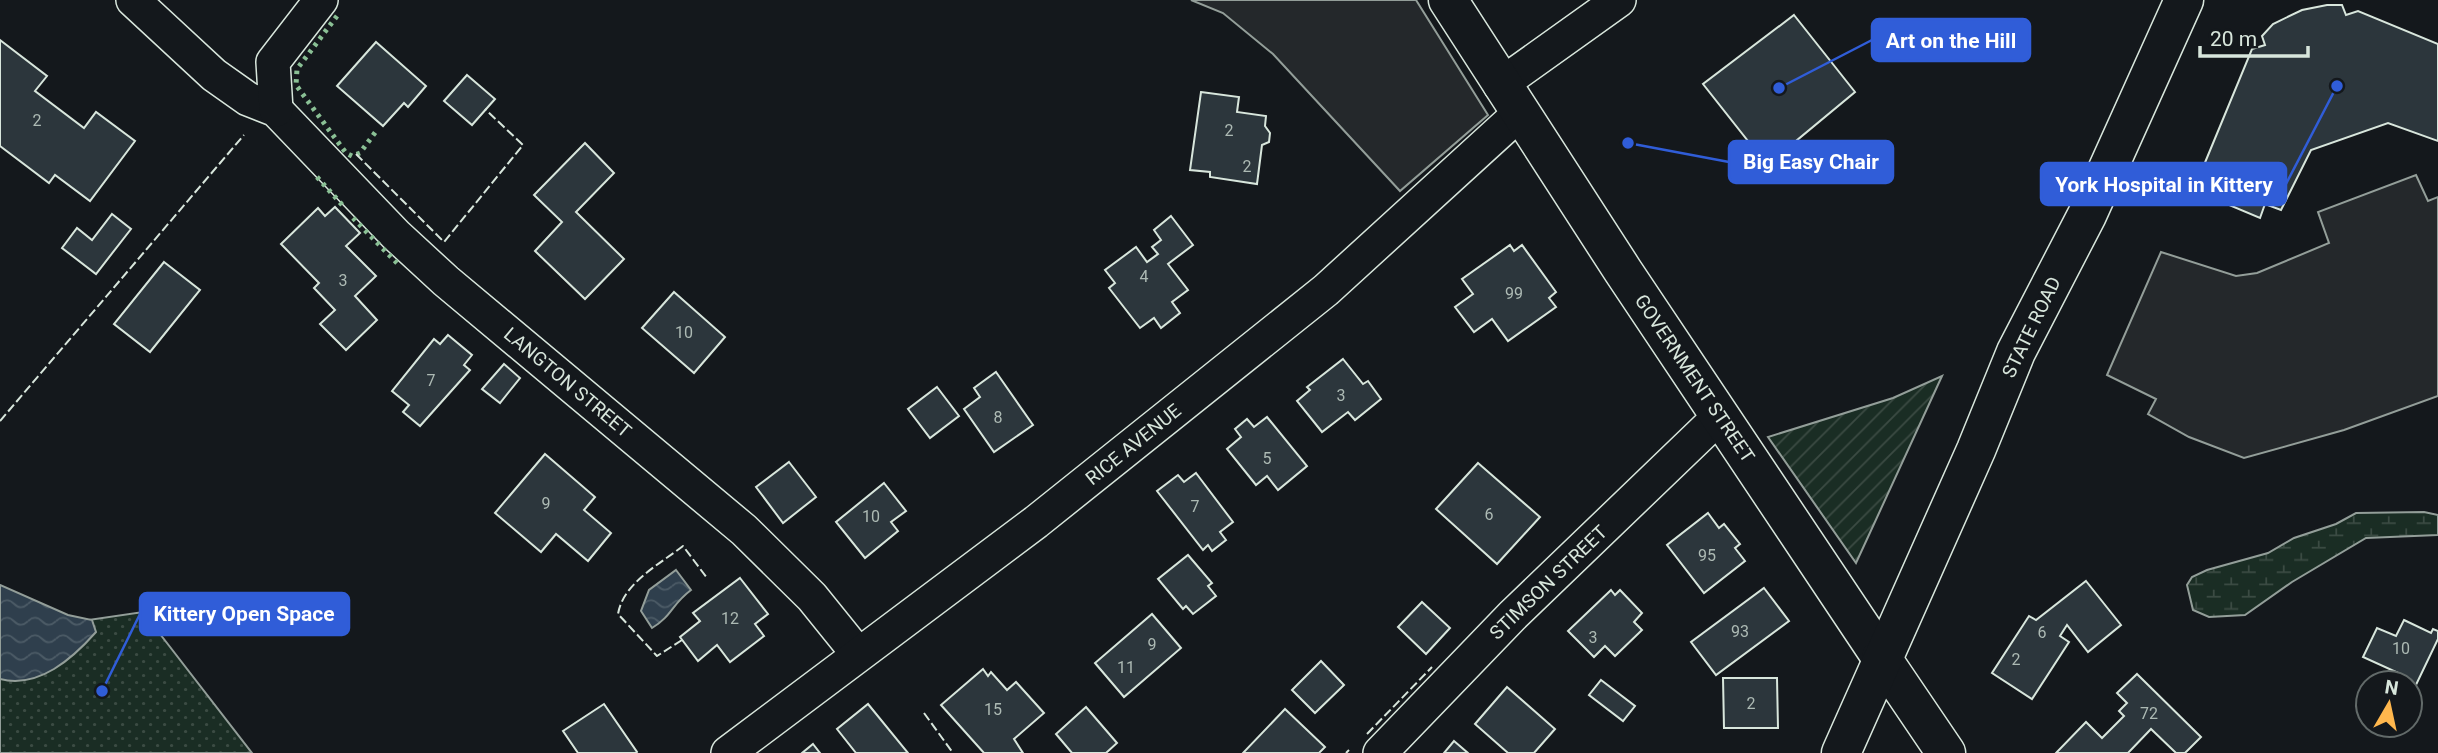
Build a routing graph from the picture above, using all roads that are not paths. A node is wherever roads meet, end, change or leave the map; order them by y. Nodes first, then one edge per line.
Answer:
1 (132, 0) edge
2 (321, 0) edge
3 (1448, 0) edge
4 (1619, 0) edge
5 (2184, 0) edge
6 (1510, 99) junction
7 (276, 110) junction
8 (1720, 416) junction
9 (858, 654) junction
10 (1881, 657) junction
11 (728, 753) edge
12 (1380, 753) edge
13 (1841, 753) edge
14 (1946, 753) edge

1 - 7 street
2 - 7 street
3 - 6 main road, GOVERNMENT STREET
4 - 6 street, RICE AVENUE
5 - 10 main road, STATE ROAD
6 - 8 main road, GOVERNMENT STREET
6 - 9 street, RICE AVENUE
7 - 9 street, LANGTON STREET
8 - 10 main road, GOVERNMENT STREET
8 - 12 street, STIMSON STREET
9 - 11 street, RICE AVENUE
10 - 13 main road, STATE ROAD
10 - 14 main road, GOVERNMENT STREET

